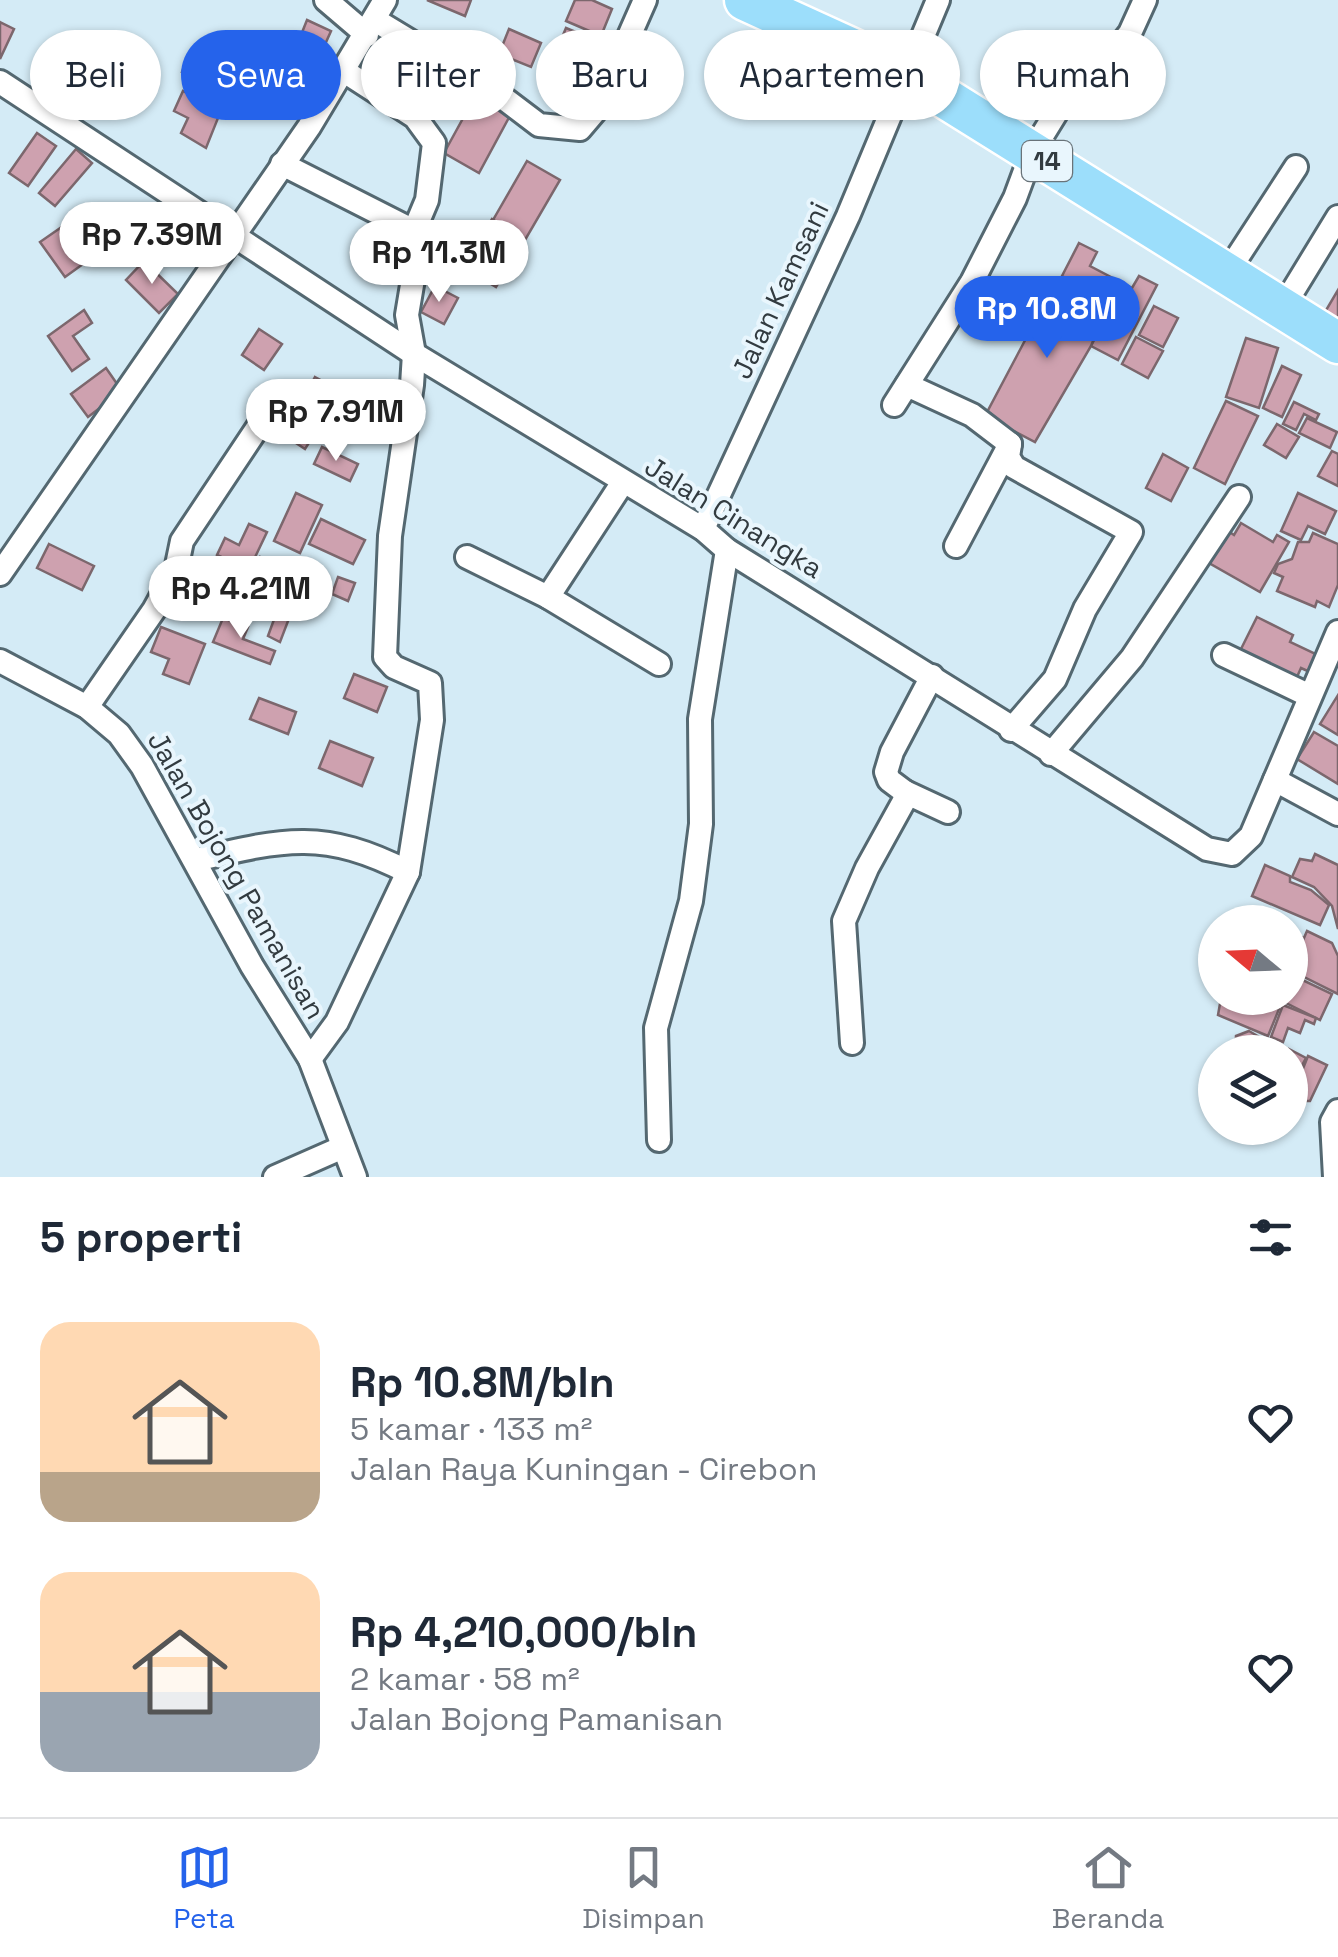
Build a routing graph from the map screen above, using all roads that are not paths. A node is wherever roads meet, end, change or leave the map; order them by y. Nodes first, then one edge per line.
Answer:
1 (326, 0) edge
2 (645, 0) edge
3 (744, 0) edge
4 (938, 0) edge
5 (1145, 0) edge
6 (376, 18) edge
7 (812, 30) edge
8 (925, 30) edge
9 (344, 71) junction
10 (0, 82) edge
11 (960, 106) edge
12 (887, 120) edge
13 (1032, 152) junction
14 (282, 164) junction
15 (1296, 167) dead end
16 (1338, 217) edge
17 (414, 231) junction
18 (233, 232) junction
19 (1227, 273) junction
20 (1283, 308) junction
21 (1338, 342) edge
22 (414, 354) junction
23 (907, 385) junction
24 (894, 405) dead end
25 (264, 418) dead end
26 (1010, 444) junction
27 (623, 482) junction
28 (1239, 497) dead end
29 (703, 529) junction
30 (956, 546) dead end
31 (727, 550) junction
32 (467, 558) dead end
33 (0, 574) edge
34 (548, 597) junction
35 (1338, 632) edge
36 (1224, 655) dead end
37 (0, 661) edge
38 (659, 664) dead end
39 (932, 676) junction
40 (1310, 696) junction
41 (87, 707) junction
42 (1011, 730) junction
43 (1051, 754) junction
44 (1275, 780) junction
45 (905, 792) junction
46 (948, 812) dead end
47 (1338, 814) edge
48 (196, 860) junction
49 (408, 872) junction
50 (852, 1042) dead end
51 (310, 1059) junction
52 (1338, 1111) edge
53 (659, 1140) dead end
54 (341, 1148) junction
55 (275, 1177) edge
56 (354, 1177) edge
57 (1335, 1177) edge

1 - 6 street
2 - 6 street
3 - 7 highway, 14
4 - 8 street, Jalan Kamsani
5 - 13 street
6 - 9 street
9 - 14 street
9 - 17 street
10 - 18 street, Jalan Cinangka
11 - 13 highway, 14
12 - 29 street, Jalan Kamsani
13 - 19 highway, 14
13 - 23 street
14 - 17 street
14 - 18 street
15 - 19 street
16 - 20 street
17 - 22 street
18 - 22 street, Jalan Cinangka
18 - 33 street
19 - 20 highway, 14
20 - 21 highway, 14
22 - 27 street, Jalan Cinangka
22 - 49 street
23 - 24 street
23 - 26 street
25 - 41 street
26 - 30 street
26 - 42 street
27 - 29 street, Jalan Cinangka
27 - 34 street
28 - 43 street
29 - 31 street, Jalan Cinangka
31 - 39 street, Jalan Cinangka
31 - 53 street
32 - 34 street
34 - 38 street
35 - 40 street, Jalan Cinangka
36 - 40 street
37 - 41 street, Jalan Bojong Pamanisan
39 - 42 street, Jalan Cinangka
39 - 45 street
40 - 44 street, Jalan Cinangka
41 - 48 street, Jalan Bojong Pamanisan
42 - 43 street, Jalan Cinangka
43 - 44 street, Jalan Cinangka
44 - 47 street
45 - 46 street
45 - 50 street
48 - 49 street
48 - 51 street, Jalan Bojong Pamanisan
49 - 51 street
51 - 54 street, Jalan Bojong Pamanisan
52 - 57 street
54 - 55 street
54 - 56 street, Jalan Bojong Pamanisan

